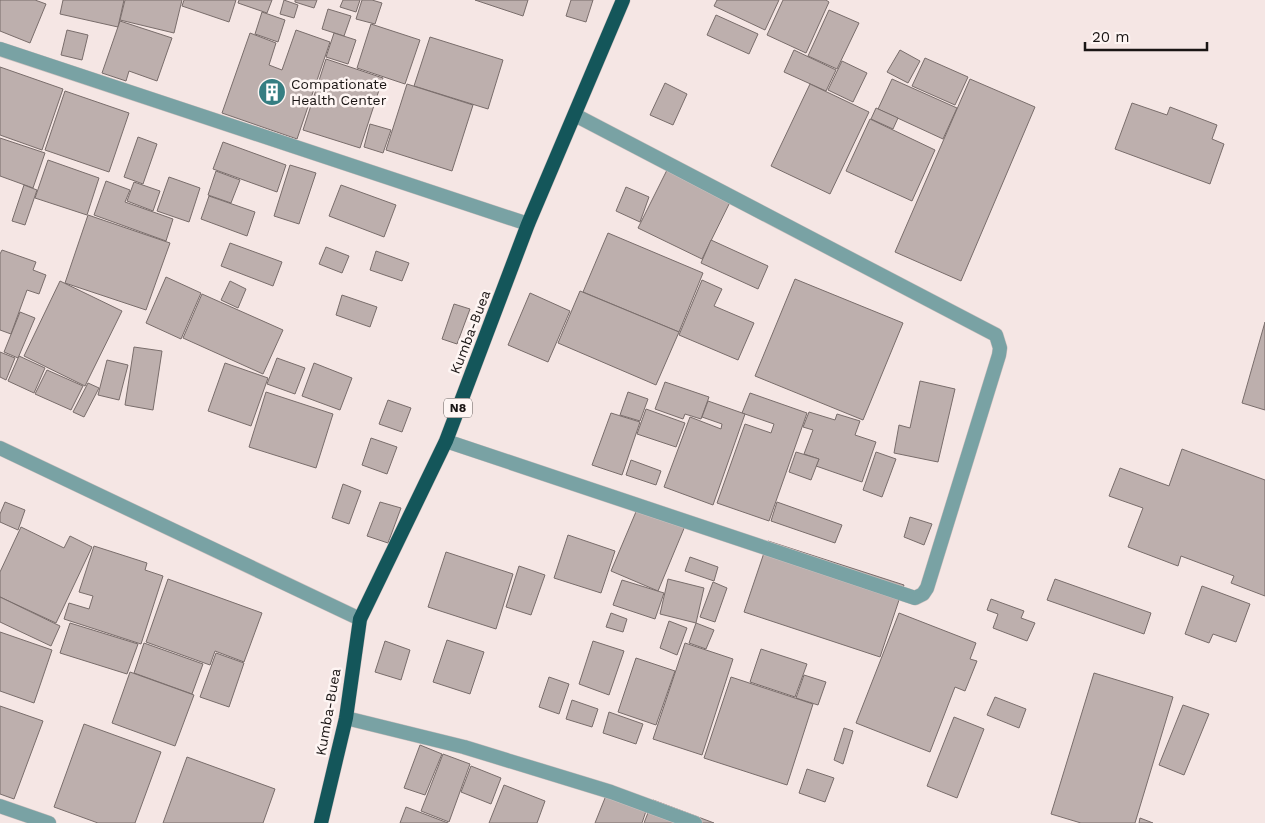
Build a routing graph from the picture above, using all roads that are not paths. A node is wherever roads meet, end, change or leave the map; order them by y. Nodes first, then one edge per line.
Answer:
1 (623, 0) edge
2 (0, 49) edge
3 (574, 115) junction
4 (528, 224) junction
5 (446, 441) junction
6 (0, 448) edge
7 (360, 619) junction
8 (346, 718) junction
9 (0, 806) edge
10 (49, 823) edge
11 (321, 823) edge
12 (695, 823) edge

1 - 3 highway, Kumba-Buea / N8
2 - 4 street
3 - 4 highway, Kumba-Buea / N8
3 - 5 street
4 - 5 highway, Kumba-Buea / N8
5 - 7 highway, Kumba-Buea / N8
6 - 7 street
7 - 8 highway, Kumba-Buea / N8
8 - 11 highway, Kumba-Buea / N8
8 - 12 street
9 - 10 street

